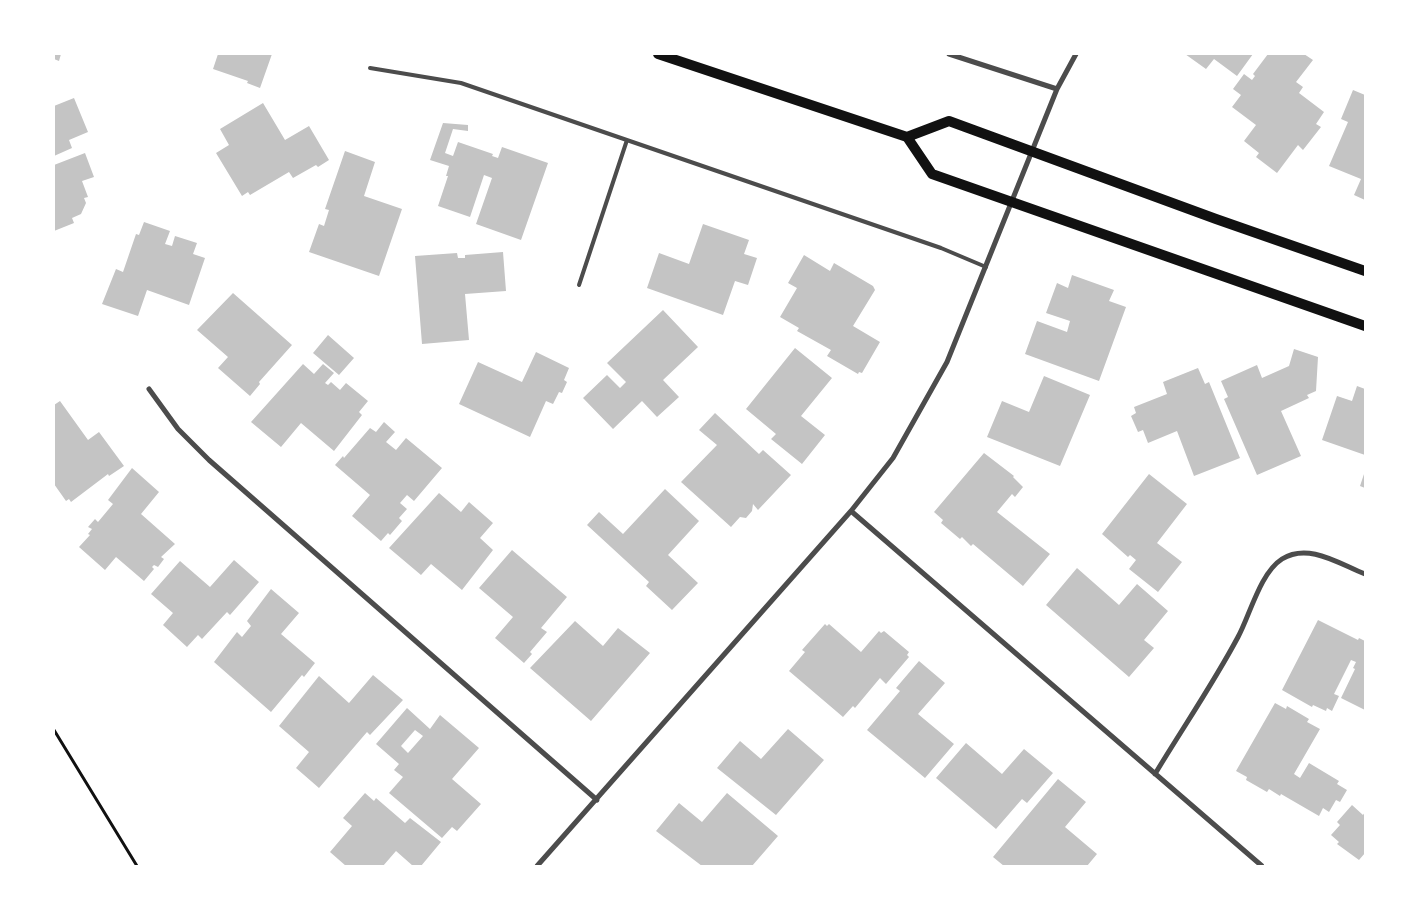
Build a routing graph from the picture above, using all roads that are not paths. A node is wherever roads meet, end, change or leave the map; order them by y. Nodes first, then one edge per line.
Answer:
1 (658, 54) edge
2 (949, 54) edge
3 (1076, 54) edge
4 (370, 68) dead end
5 (1057, 90) junction
6 (907, 137) junction
7 (627, 140) junction
8 (1032, 151) junction
9 (1011, 201) junction
10 (986, 267) junction
11 (1365, 271) edge
12 (579, 285) dead end
13 (1365, 326) edge
14 (149, 388) dead end
15 (851, 512) junction
16 (1365, 574) edge
17 (1155, 774) junction
18 (597, 800) junction
19 (536, 866) edge
20 (1262, 866) edge

1 - 6 main road
2 - 5 street
3 - 5 street
4 - 7 lane
5 - 8 street
6 - 8 main road
6 - 9 main road
7 - 10 lane
7 - 12 lane
8 - 9 street
8 - 11 main road
9 - 10 street
9 - 13 main road
10 - 15 street
14 - 18 street
15 - 17 street
15 - 18 street
16 - 17 street
17 - 20 street
18 - 19 street

